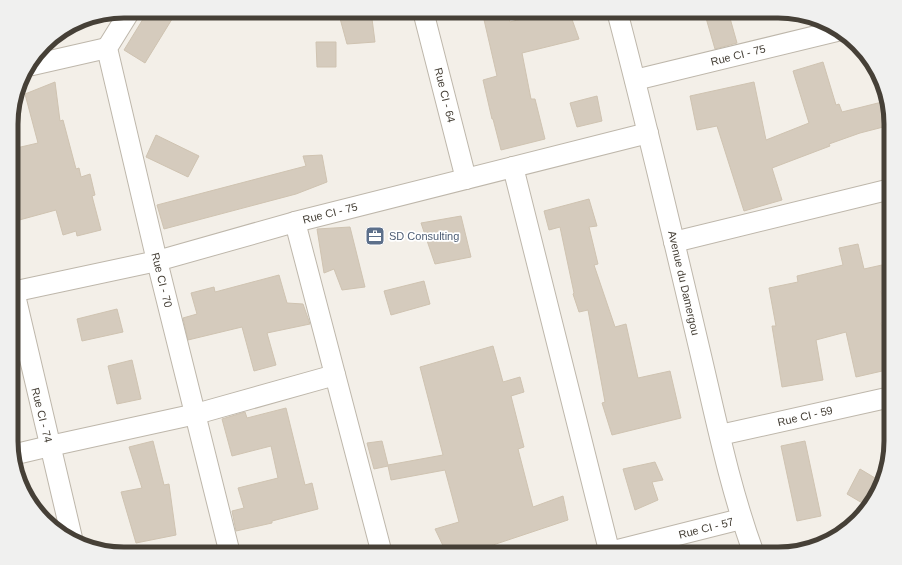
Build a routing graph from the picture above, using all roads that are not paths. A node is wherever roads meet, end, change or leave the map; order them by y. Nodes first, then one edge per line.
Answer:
1 (126, 18) edge
2 (425, 18) edge
3 (619, 18) edge
4 (831, 32) edge
5 (107, 48) junction
6 (37, 64) edge
7 (635, 80) junction
8 (648, 133) junction
9 (513, 167) junction
10 (466, 179) junction
11 (884, 191) edge
12 (295, 222) junction
13 (674, 242) junction
14 (157, 260) junction
15 (18, 291) edge
16 (18, 313) edge
17 (335, 375) junction
18 (884, 399) edge
19 (196, 414) junction
20 (720, 435) junction
21 (50, 446) junction
22 (19, 453) edge
23 (741, 519) junction
24 (71, 532) edge
25 (228, 547) edge
26 (380, 547) edge
27 (606, 547) edge
28 (631, 547) edge
29 (751, 547) edge

1 - 5 street
2 - 10 street, Rue CI - 64
3 - 7 street, Avenue du Damergou
4 - 7 street, Rue CI - 75
5 - 6 street
5 - 14 street, Rue CI - 70
7 - 8 street, Avenue du Damergou
8 - 9 street, Rue CI - 75
8 - 13 street, Avenue du Damergou
9 - 10 street, Rue CI - 75
9 - 27 street
10 - 12 street, Rue CI - 75
11 - 13 street
12 - 14 street, Rue CI - 75
12 - 17 street
13 - 20 street, Avenue du Damergou
14 - 15 street, Rue CI - 75
14 - 19 street, Rue CI - 70
16 - 21 street, Rue CI - 74
17 - 19 street
17 - 26 street
18 - 20 street, Rue CI - 59
19 - 21 street
19 - 25 street, Rue CI - 70
20 - 23 street, Avenue du Damergou
21 - 22 street
21 - 24 street, Rue CI - 74
23 - 28 street, Rue CI - 57
23 - 29 street, Avenue du Damergou

